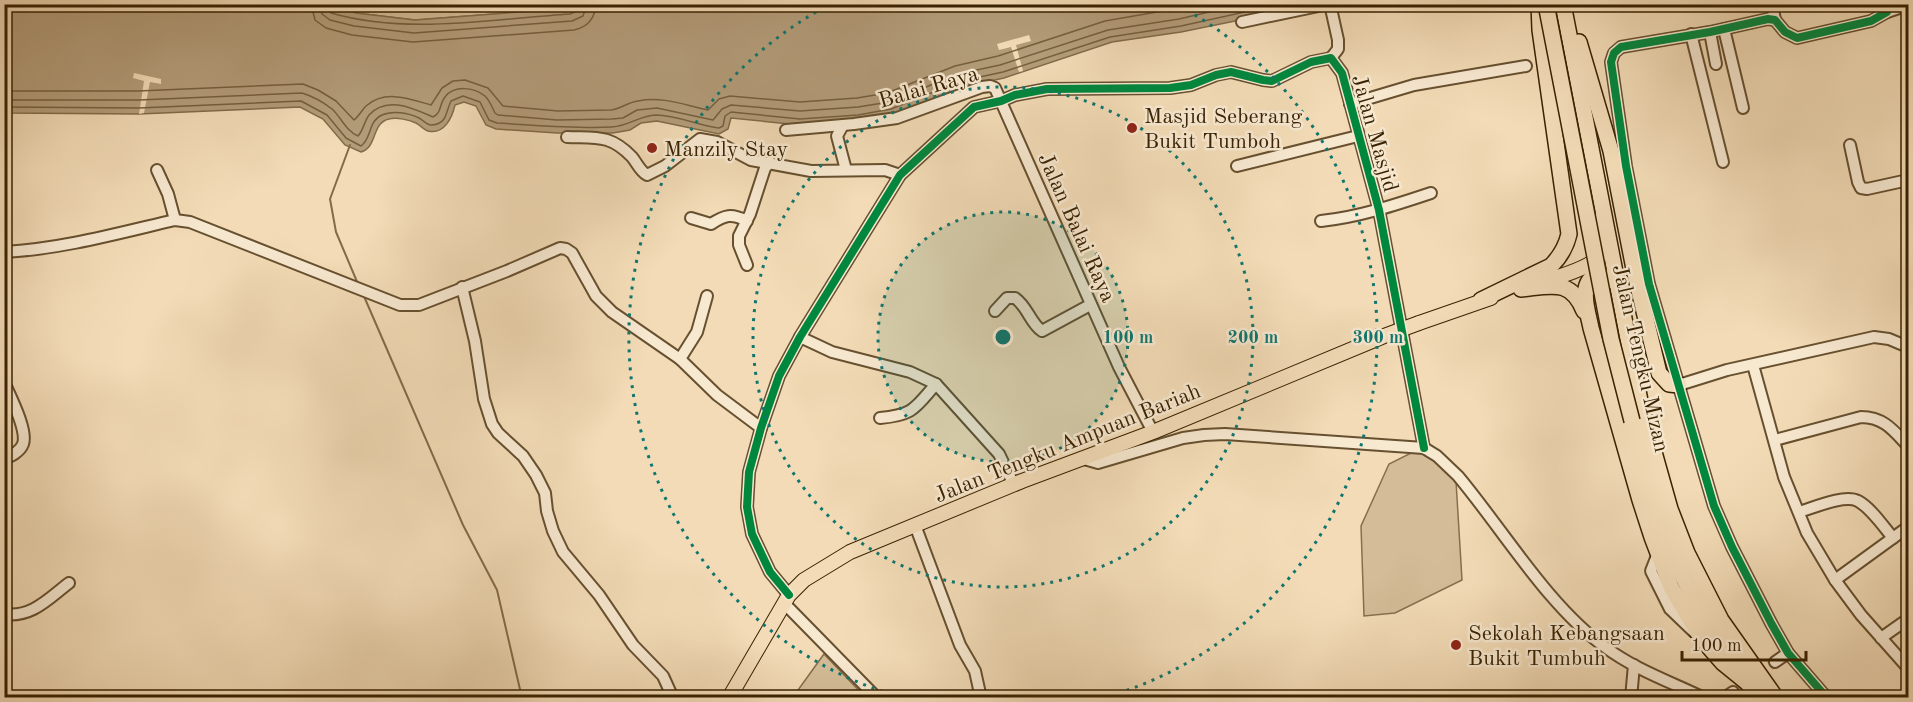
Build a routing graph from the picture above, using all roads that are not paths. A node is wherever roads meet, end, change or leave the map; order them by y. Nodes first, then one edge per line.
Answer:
1 (1329, 4) edge
2 (1539, 4) edge
3 (1546, 4) edge
4 (1565, 4) edge
5 (1772, 4) edge
6 (1908, 5) edge
7 (1886, 8) edge
8 (1775, 20) junction
9 (1242, 22) dead end
10 (1724, 29) junction
11 (1710, 32) junction
12 (1691, 34) junction
13 (1331, 58) junction
14 (1716, 64) dead end
15 (1526, 66) dead end
16 (1001, 101) junction
17 (1350, 104) junction
18 (1743, 108) dead end
19 (843, 125) junction
20 (786, 130) dead end
21 (1358, 136) junction
22 (567, 137) dead end
23 (1850, 145) dead end
24 (1592, 154) junction
25 (770, 162) junction
26 (1723, 162) dead end
27 (1237, 165) dead end
28 (157, 170) dead end
29 (846, 171) junction
30 (900, 175) junction
31 (1908, 180) edge
32 (1431, 193) dead end
33 (1379, 210) junction
34 (1568, 216) junction
35 (691, 218) dead end
36 (175, 220) junction
37 (747, 221) junction
38 (1321, 221) dead end
39 (1597, 221) junction
40 (4, 252) edge
41 (747, 265) dead end
42 (462, 287) junction
43 (1521, 289) junction
44 (707, 296) dead end
45 (1481, 300) junction
46 (1090, 305) junction
47 (995, 311) dead end
48 (1591, 328) junction
49 (800, 337) junction
50 (1908, 347) edge
51 (680, 359) junction
52 (1753, 365) junction
53 (4, 382) edge
54 (936, 384) junction
55 (1679, 385) junction
56 (1641, 406) junction
57 (880, 418) dead end
58 (761, 428) junction
59 (1153, 432) junction
60 (1775, 440) junction
61 (1908, 446) edge
62 (1424, 448) junction
63 (4, 459) edge
64 (1084, 459) junction
65 (1014, 484) junction
66 (1799, 512) junction
67 (915, 525) junction
68 (1908, 527) edge
69 (1893, 538) junction
70 (1835, 580) junction
71 (69, 584) dead end
72 (787, 599) junction
73 (4, 614) edge
74 (1908, 619) edge
75 (1881, 639) junction
76 (1788, 653) junction
77 (1775, 662) tunnel mouth
78 (1634, 665) junction
79 (1908, 668) edge
80 (1755, 692) edge
81 (673, 698) edge
82 (729, 698) edge
83 (877, 698) edge
84 (981, 698) edge
85 (1631, 698) edge
86 (1704, 698) edge
87 (1776, 698) edge
88 (1827, 698) edge

1 - 9 street
1 - 13 street
2 - 34 highway
3 - 80 highway, Jalan Tengku Mizan, bridge
4 - 24 highway, Jalan Tengku Mizan
4 - 55 highway
5 - 8 street
6 - 7 street
7 - 8 street
8 - 10 street
10 - 11 street
10 - 18 street
11 - 12 street
11 - 14 street
12 - 26 street
12 - 55 street
13 - 16 street, Jalan Masjid
13 - 17 street, Jalan Masjid
15 - 17 street
16 - 19 street, Balai Raya
16 - 30 street, Jalan Masjid
16 - 46 street, Jalan Balai Raya
17 - 21 street, Jalan Masjid
19 - 20 street, Balai Raya
19 - 29 street
21 - 27 street
21 - 33 street, Jalan Masjid
22 - 25 street
23 - 31 street
24 - 39 highway
24 - 56 highway, Jalan Tengku Mizan
25 - 29 street
25 - 37 street
28 - 36 street
29 - 30 street
30 - 49 street, Jalan Masjid
32 - 33 street
33 - 38 street
33 - 62 street, Jalan Masjid
34 - 39 highway
34 - 45 highway
35 - 37 street
36 - 40 street
36 - 42 street
37 - 41 street
39 - 43 main road, Jalan Tengku Ampuan Bariah
42 - 51 street
42 - 81 street
43 - 45 main road, Jalan Tengku Ampuan Bariah
43 - 48 highway
44 - 51 street
45 - 59 main road, Jalan Tengku Ampuan Bariah, bridge
46 - 47 street
46 - 59 street, Jalan Balai Raya
48 - 56 highway
48 - 80 highway
49 - 54 street
49 - 58 street, Jalan Masjid
50 - 52 street
51 - 58 street
52 - 55 street
52 - 60 street
53 - 63 street
54 - 57 street
54 - 65 street
55 - 76 street
56 - 87 highway, Jalan Tengku Mizan
58 - 72 street, Jalan Masjid
59 - 64 main road, Jalan Tengku Ampuan Bariah
60 - 61 street
60 - 66 street
62 - 64 street
62 - 78 street
64 - 65 main road, Jalan Tengku Ampuan Bariah
65 - 67 main road, Jalan Tengku Ampuan Bariah
66 - 69 street
66 - 70 street
67 - 72 main road, Jalan Tengku Ampuan Bariah
67 - 84 street
68 - 69 street
69 - 70 street
70 - 75 street
71 - 73 street
72 - 82 main road, Jalan Tengku Ampuan Bariah
72 - 83 street, Jalan Masjid
74 - 75 street
75 - 79 street
76 - 77 street
76 - 88 street
78 - 85 street
78 - 86 street

